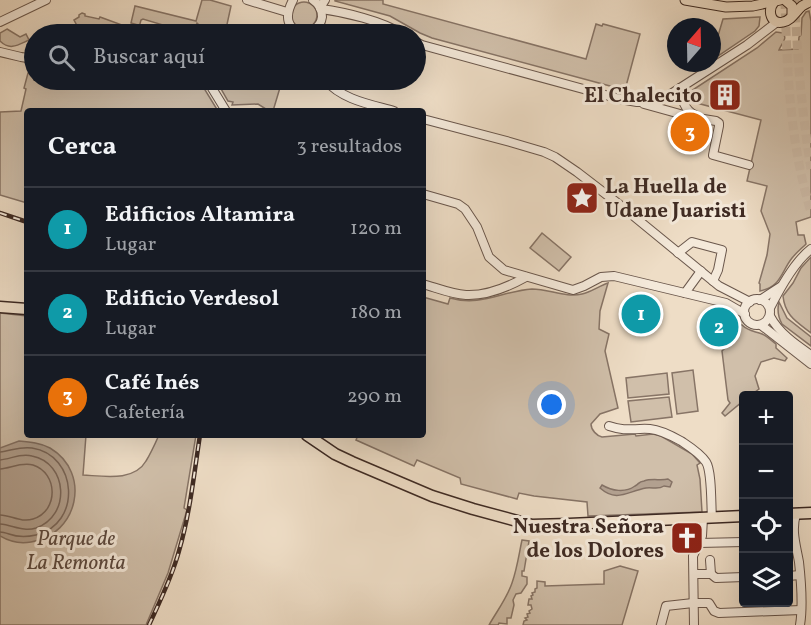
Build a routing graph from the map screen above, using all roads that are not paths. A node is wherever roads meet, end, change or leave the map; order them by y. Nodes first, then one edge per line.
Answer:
1 (46, 0) edge
2 (247, 0) edge
3 (313, 0) edge
4 (325, 0) edge
5 (685, 0) edge
6 (294, 1) edge
7 (811, 1) edge
8 (778, 7) edge
9 (321, 8) junction
10 (287, 12) junction
11 (792, 15) junction
12 (0, 22) edge
13 (290, 24) edge
14 (319, 24) edge
15 (380, 24) edge
16 (426, 46) edge
17 (1, 52) edge
18 (24, 57) edge
19 (680, 88) junction
20 (213, 90) edge
21 (336, 90) edge
22 (637, 102) junction
23 (683, 102) junction
24 (224, 108) edge
25 (382, 108) edge
26 (665, 110) junction
27 (699, 117) junction
28 (426, 120) edge
29 (749, 165) dead end
30 (426, 195) edge
31 (811, 249) edge
32 (678, 253) junction
33 (701, 271) junction
34 (526, 277) junction
35 (716, 283) junction
36 (426, 285) edge
37 (782, 286) junction
38 (685, 293) junction
39 (760, 300) junction
40 (750, 302) junction
41 (0, 307) edge
42 (24, 309) edge
43 (745, 311) junction
44 (770, 312) junction
45 (760, 325) junction
46 (811, 355) edge
47 (811, 364) edge
48 (609, 426) dead end
49 (311, 438) edge
50 (811, 513) edge
51 (793, 514) edge
52 (739, 516) edge
53 (707, 518) junction
54 (739, 542) edge
55 (699, 543) junction
56 (793, 546) edge
57 (710, 560) dead end
58 (694, 574) junction
59 (711, 574) junction
60 (800, 575) junction
61 (793, 576) edge
62 (739, 577) edge
63 (693, 603) junction
64 (801, 610) junction
65 (800, 624) edge
66 (661, 625) edge
67 (694, 625) edge

1 - 12 street
2 - 10 street
3 - 9 street
4 - 9 street
5 - 8 main road
6 - 10 street
7 - 11 main road
8 - 11 main road
8 - 11 main road
8 - 19 street
9 - 14 street
9 - 15 street
10 - 13 street
16 - 22 street
17 - 18 street
19 - 22 street
19 - 23 street
20 - 24 street
21 - 25 street
22 - 26 street
23 - 26 street
23 - 27 street
26 - 27 street
27 - 29 street
28 - 32 street
30 - 34 street
31 - 37 street
32 - 33 street
32 - 35 street
33 - 35 street
33 - 38 street
34 - 36 street
34 - 38 street
35 - 40 street
35 - 43 street
37 - 39 street
37 - 44 street
38 - 43 street
39 - 40 street
39 - 44 street
40 - 43 street
41 - 42 highway
43 - 45 street
44 - 45 street
44 - 46 street
45 - 47 street
48 - 53 street
49 - 53 highway
50 - 51 highway
52 - 53 highway
53 - 55 street
54 - 55 street
55 - 58 street
56 - 60 street
57 - 59 street
58 - 59 street
58 - 63 street
59 - 62 street
60 - 61 street
60 - 64 street
63 - 64 street
63 - 66 street
63 - 67 street
64 - 65 street

